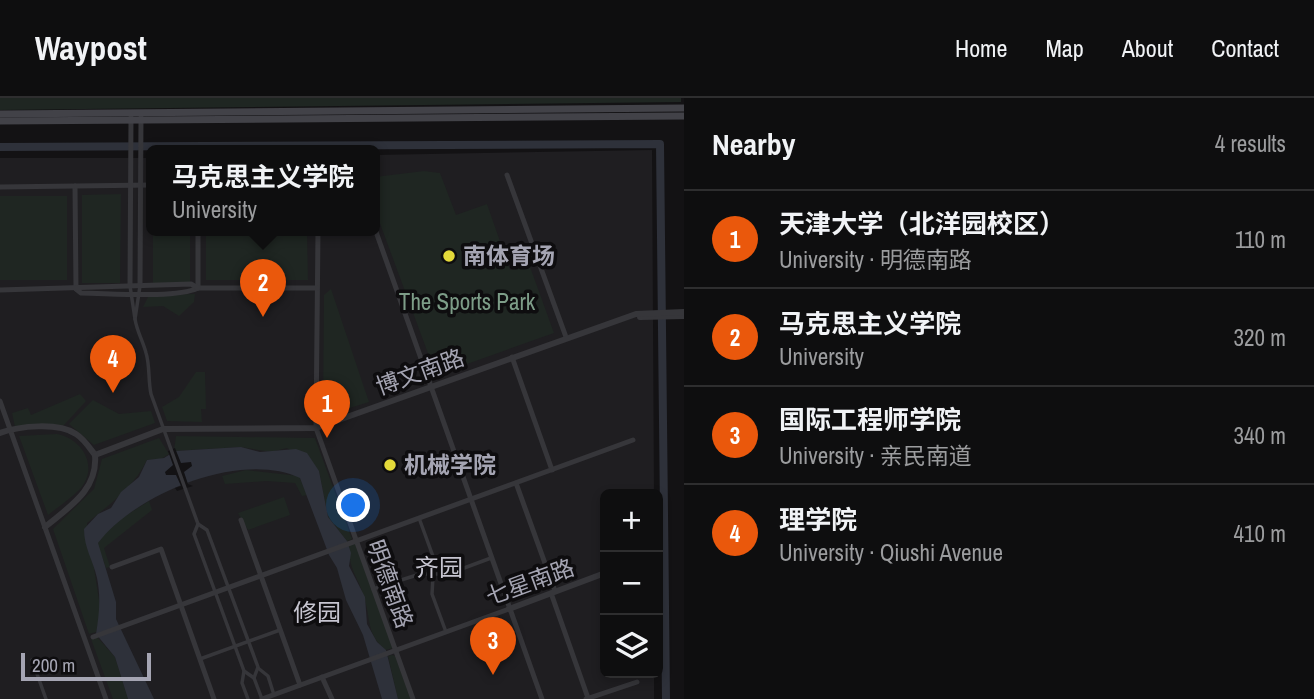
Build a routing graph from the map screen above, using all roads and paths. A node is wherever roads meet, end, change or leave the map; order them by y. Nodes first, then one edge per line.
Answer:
1 (684, 108) edge
2 (0, 114) edge
3 (684, 116) edge
4 (131, 117) junction
5 (141, 117) junction
6 (0, 121) edge
7 (507, 175) dead end
8 (129, 185) junction
9 (75, 186) junction
10 (141, 186) junction
11 (146, 186) edge
12 (0, 187) edge
13 (198, 236) edge
14 (318, 236) edge
15 (377, 236) edge
16 (130, 285) junction
17 (140, 286) junction
18 (198, 288) junction
19 (317, 288) junction
20 (76, 289) junction
21 (0, 290) edge
22 (131, 293) junction
23 (140, 293) junction
24 (681, 314) edge
25 (135, 319) junction
26 (566, 337) junction
27 (512, 357) junction
28 (431, 387) junction
29 (0, 401) edge
30 (10, 429) junction
31 (163, 429) junction
32 (316, 429) junction
33 (0, 433) edge
34 (633, 440) dead end
35 (95, 454) junction
36 (552, 470) junction
37 (516, 483) junction
38 (471, 500) junction
39 (419, 518) junction
40 (241, 520) dead end
41 (198, 524) junction
42 (45, 527) junction
43 (353, 542) junction
44 (491, 558) junction
45 (112, 567) dead end
46 (433, 574) junction
47 (261, 575) junction
48 (600, 575) edge
49 (228, 587) junction
50 (373, 589) junction
51 (215, 592) junction
52 (553, 592) junction
53 (181, 605) junction
54 (509, 608) junction
55 (280, 629) junction
56 (446, 632) junction
57 (93, 637) dead end
58 (248, 641) junction
59 (235, 646) junction
60 (392, 652) junction
61 (200, 659) junction
62 (32, 660) dead end
63 (258, 667) junction
64 (244, 671) junction
65 (323, 677) junction
66 (254, 678) junction
67 (637, 682) dead end
68 (300, 685) junction
69 (274, 695) junction
70 (106, 698) edge
71 (46, 699) edge
72 (98, 699) edge
73 (214, 699) edge
74 (248, 699) edge
75 (262, 699) edge
76 (332, 699) edge
77 (413, 699) edge
78 (542, 699) edge
79 (587, 699) edge

1 - 5 main road
2 - 4 main road
3 - 5 main road
4 - 5 main road
4 - 6 main road
4 - 8 street
5 - 10 street
7 - 26 street
8 - 9 street
8 - 10 street
8 - 16 street
9 - 12 street
9 - 20 street
10 - 11 street
10 - 17 street
13 - 18 street
14 - 19 street, 明德南路
15 - 28 street
16 - 17 street
16 - 20 street
16 - 22 street
17 - 18 street
17 - 23 street
18 - 19 street
18 - 23 street
19 - 32 street, 明德南路
20 - 21 street
20 - 22 street
22 - 23 street
22 - 25 street
23 - 25 street
24 - 26 street, 博文南路
25 - 31 street
26 - 27 street, 博文南路
27 - 28 street, 博文南路
27 - 36 street
28 - 32 street, 博文南路
28 - 38 street
29 - 30 street
30 - 33 street
30 - 35 street
30 - 42 street
31 - 32 street, 博文南路
31 - 35 street, 博文南路
31 - 41 street
32 - 43 street, 明德南路
34 - 36 street
35 - 42 street
36 - 37 street
37 - 38 street
37 - 52 street
38 - 39 street
38 - 44 street
39 - 43 street
39 - 46 street
40 - 47 street
41 - 49 street
41 - 51 street
42 - 70 street
43 - 47 street
43 - 50 street, 明德南路
44 - 46 street
44 - 54 street
45 - 53 street
46 - 50 street
46 - 56 street
47 - 49 street
47 - 55 street
48 - 52 street, 七星南路
49 - 51 street
49 - 58 street
50 - 60 street, 明德南路
51 - 53 street
51 - 59 street
52 - 54 street, 七星南路
52 - 79 street
53 - 57 street
53 - 61 street
54 - 56 street, 七星南路
54 - 78 street
55 - 58 street
55 - 68 street
56 - 60 street, 七星南路
58 - 59 street
58 - 63 street
59 - 61 street
59 - 64 street
60 - 65 street, 七星南路
60 - 77 street, 明德南路
61 - 73 street
62 - 71 street
63 - 66 street
63 - 69 street
64 - 66 street
64 - 74 street
65 - 68 street, 七星南路
65 - 76 street
66 - 75 street
67 - 79 street
68 - 69 street, 七星南路
69 - 75 street, 七星南路
70 - 72 street

